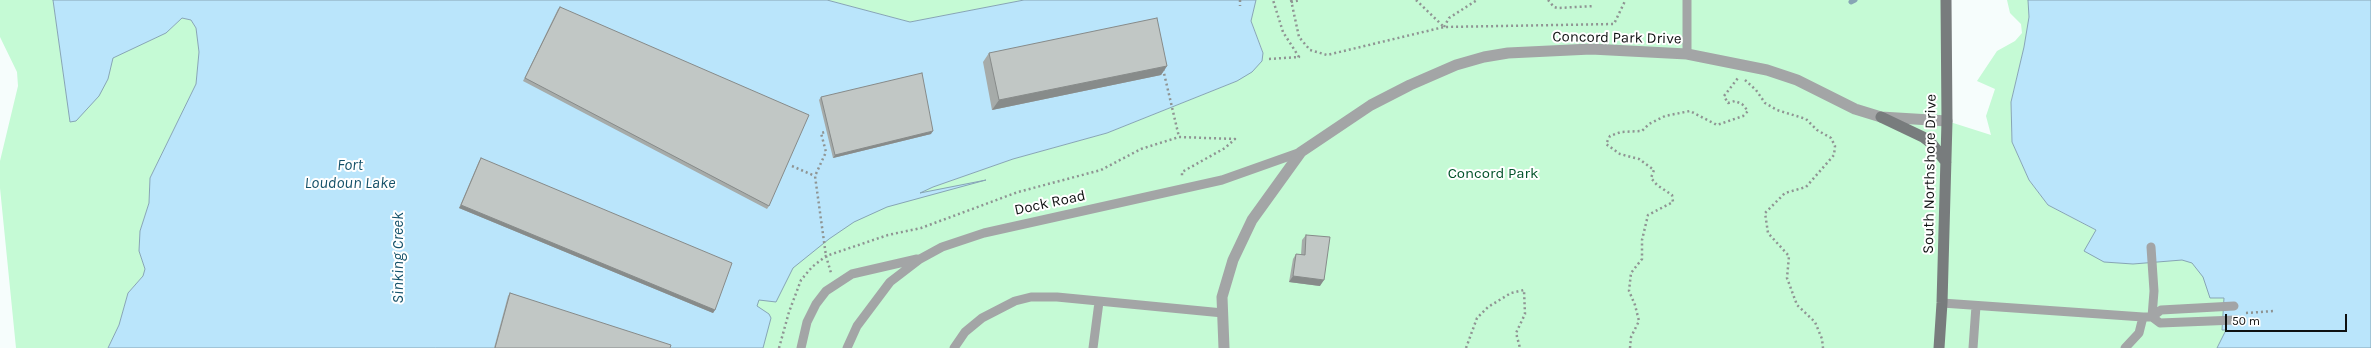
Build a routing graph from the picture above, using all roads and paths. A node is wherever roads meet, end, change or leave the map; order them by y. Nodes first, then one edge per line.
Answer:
1 (1240, 0) edge
2 (1273, 0) edge
3 (1300, 0) edge
4 (1416, 0) edge
5 (1477, 0) edge
6 (1548, 0) edge
7 (1625, 0) edge
8 (1687, 0) edge
9 (1946, 0) edge
10 (1291, 1) edge
11 (1240, 6) dead end
12 (1594, 6) dead end
13 (1444, 27) junction
14 (1687, 54) junction
15 (1269, 59) dead end
16 (1161, 62) edge
17 (1733, 73) dead end
18 (1739, 76) junction
19 (1881, 117) junction
20 (1947, 122) junction
21 (829, 131) edge
22 (1179, 137) junction
23 (1301, 152) junction
24 (1946, 162) junction
25 (792, 166) dead end
26 (815, 176) junction
27 (1183, 189) junction
28 (2151, 247) dead end
29 (826, 256) junction
30 (920, 259) junction
31 (835, 285) junction
32 (1099, 302) junction
33 (1942, 303) junction
34 (1976, 306) junction
35 (2234, 306) dead end
36 (1223, 313) junction
37 (2147, 317) junction
38 (2236, 320) dead end
39 (779, 348) edge
40 (801, 348) edge
41 (847, 348) edge
42 (954, 348) edge
43 (1093, 348) edge
44 (1224, 348) edge
45 (1466, 348) edge
46 (1520, 348) edge
47 (1630, 348) edge
48 (1823, 348) edge
49 (1939, 348) edge
50 (1973, 348) edge
51 (2125, 348) edge

1 - 11 path
2 - 15 path
3 - 10 path
4 - 13 path
5 - 13 path
6 - 12 path
7 - 13 path
8 - 14 lane
9 - 20 main road, South Northshore Drive
10 - 13 path
14 - 19 street, Concord Park Drive
14 - 23 street, Concord Park Drive
16 - 22 path
17 - 18 path
18 - 47 path
18 - 48 path
19 - 20 street, Concord Park Drive
19 - 24 main road
20 - 24 main road, South Northshore Drive
21 - 26 path
22 - 27 path
22 - 29 path
23 - 27 lane, Dock Road
23 - 36 street, Concord Park Drive
24 - 33 main road, South Northshore Drive
25 - 26 path
26 - 29 path
27 - 30 lane, Dock Road
28 - 37 lane
29 - 31 path
29 - 39 path
30 - 31 lane
30 - 41 lane, Dock Road
31 - 40 lane
32 - 36 lane
32 - 42 lane
32 - 43 lane
33 - 34 lane
33 - 49 main road, South Northshore Drive
34 - 37 lane
34 - 50 lane
35 - 37 lane
36 - 44 street, Concord Park Drive
37 - 38 lane
37 - 51 lane
45 - 46 path

